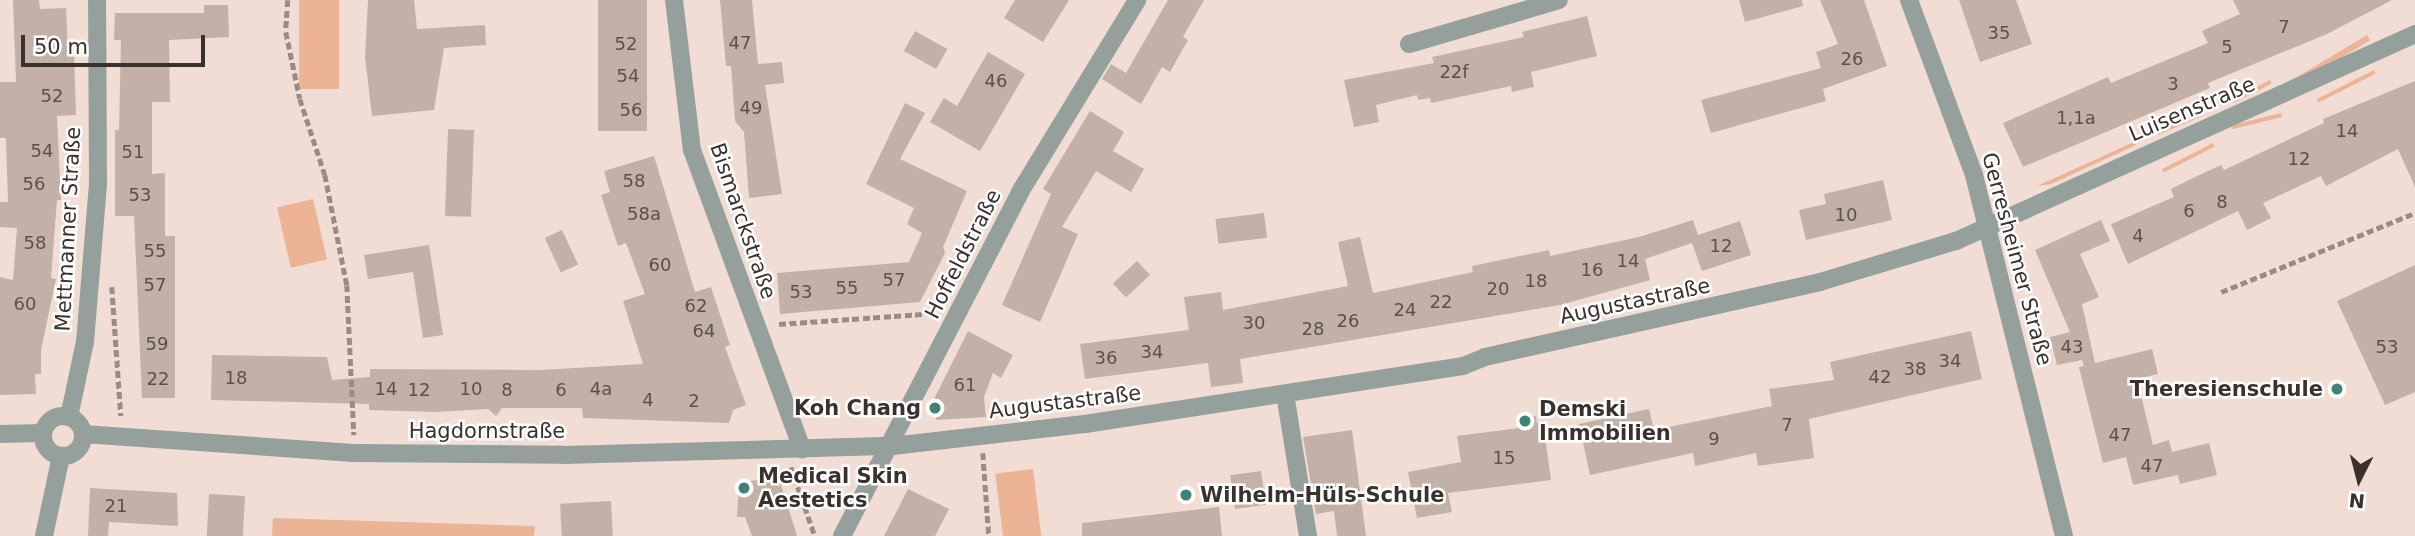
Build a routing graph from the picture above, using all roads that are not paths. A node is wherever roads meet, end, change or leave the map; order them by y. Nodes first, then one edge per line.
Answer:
1 (97, 0) edge
2 (674, 0) edge
3 (1136, 0) edge
4 (1559, 0) edge
5 (1909, 0) edge
6 (2415, 34) edge
7 (1409, 44) dead end
8 (1989, 228) junction
9 (1285, 394) junction
10 (69, 417) junction
11 (43, 433) junction
12 (0, 434) edge
13 (83, 434) junction
14 (892, 446) junction
15 (793, 450) junction
16 (61, 456) junction
17 (44, 536) edge
18 (842, 536) edge
19 (1308, 536) edge
20 (2064, 536) edge

1 - 10 street, Mettmanner Straße
2 - 15 street, Bismarckstraße
3 - 14 street, Hoffeldstraße
4 - 7 street
5 - 8 street, Gerresheimer Straße
6 - 8 street, Luisenstraße
8 - 9 street, Augustastraße
8 - 20 street, Gerresheimer Straße
9 - 14 street, Augustastraße
9 - 19 street
10 - 11 street
10 - 13 street
11 - 12 street
11 - 16 street
13 - 15 street, Hagdornstraße
13 - 16 street
14 - 15 street, Hagdornstraße
14 - 18 street, Hoffeldstraße
16 - 17 street

